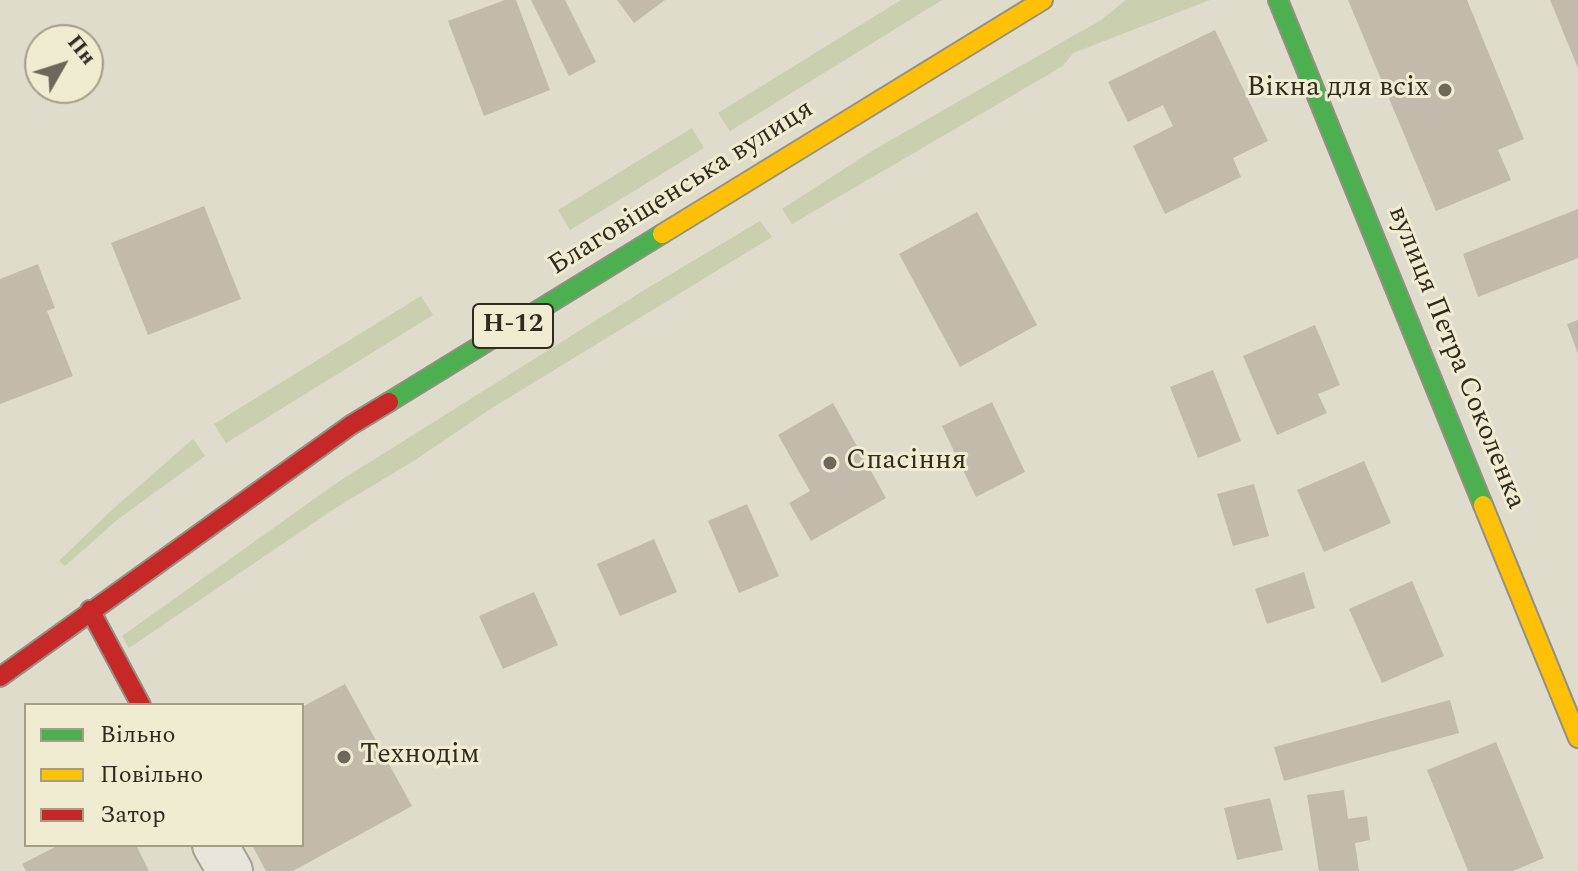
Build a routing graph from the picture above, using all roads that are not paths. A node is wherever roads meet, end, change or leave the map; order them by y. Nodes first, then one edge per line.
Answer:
1 (1043, 0) edge
2 (1278, 0) edge
3 (90, 610) junction
4 (0, 677) edge
5 (140, 703) edge
6 (1578, 738) edge
7 (216, 847) edge
8 (230, 871) edge

1 - 3 main road, Благовіщенська вулиця / Н-12
2 - 6 main road, вулиця Петра Соколенка
3 - 4 main road, Благовіщенська вулиця / Н-12
3 - 5 main road
7 - 8 street

